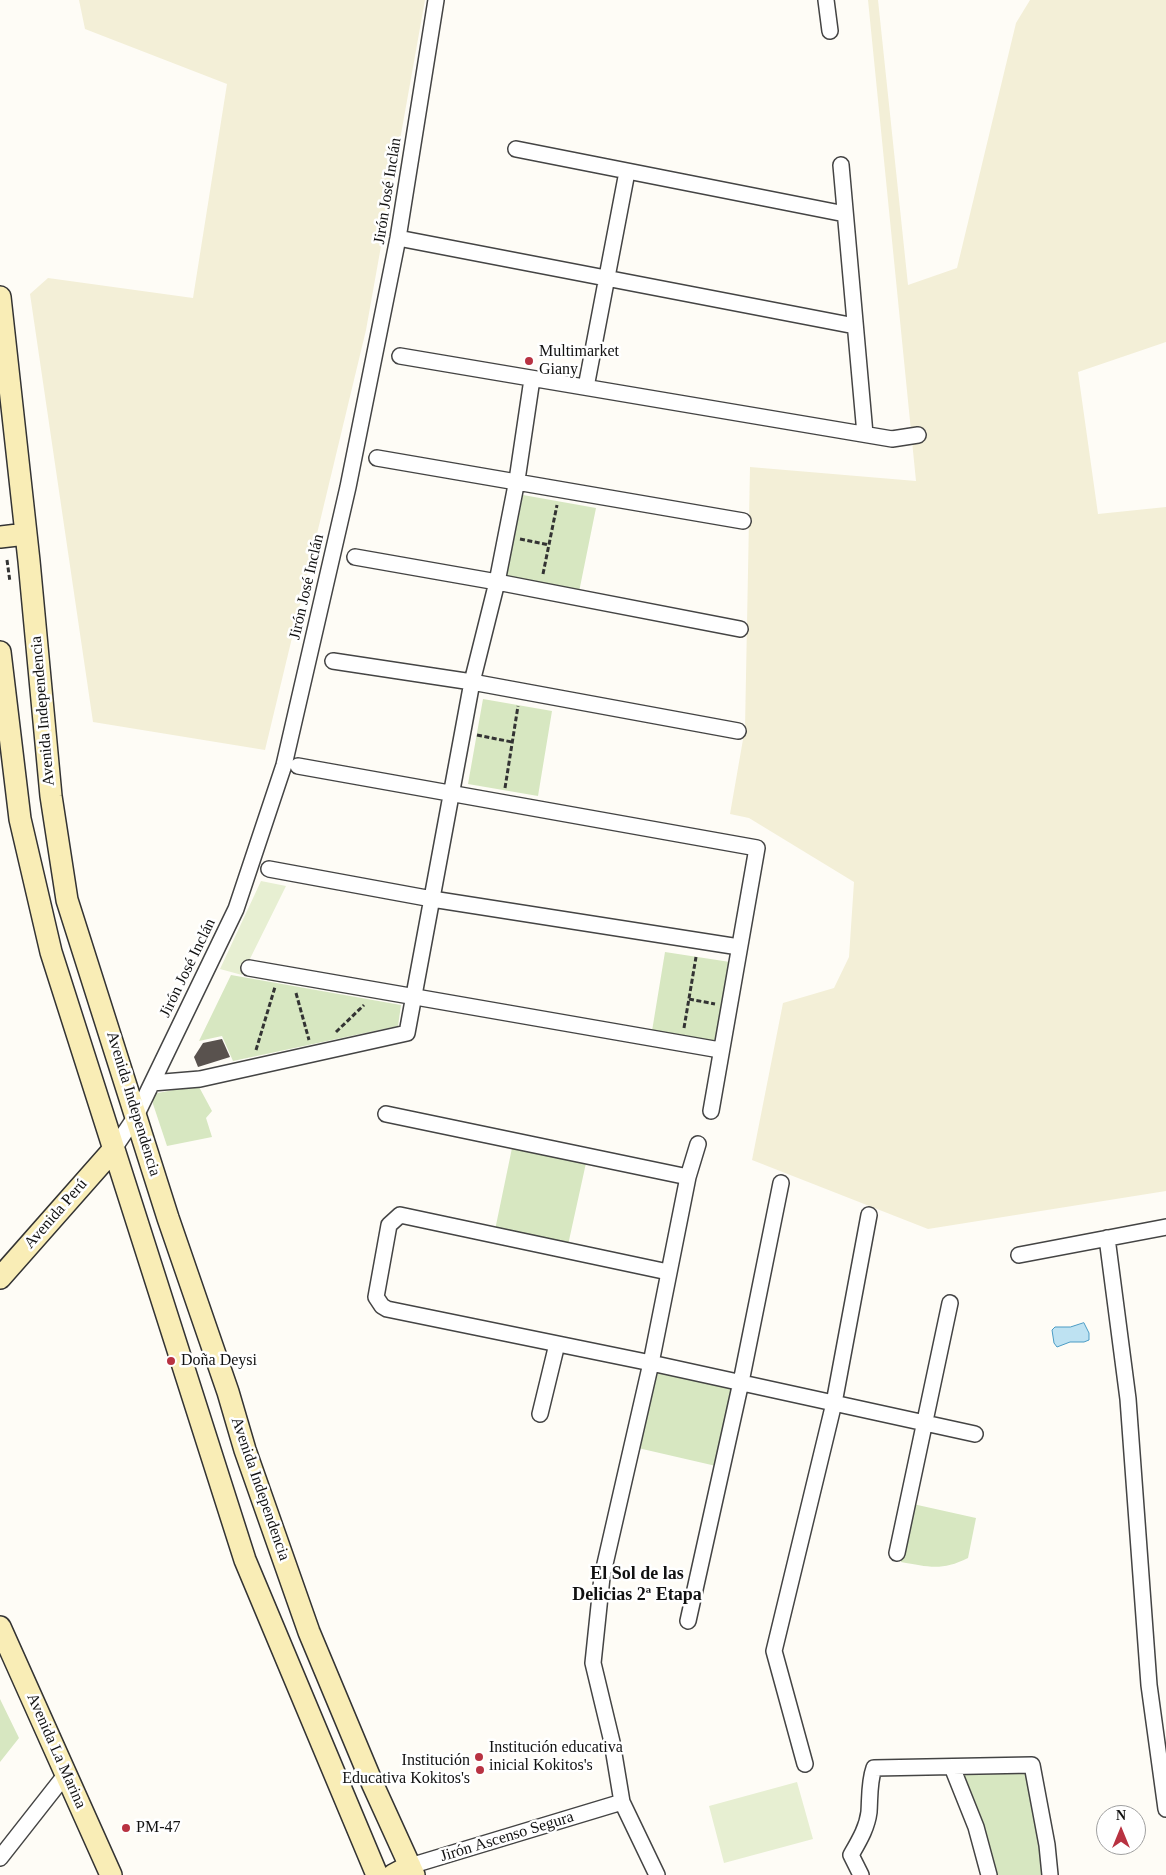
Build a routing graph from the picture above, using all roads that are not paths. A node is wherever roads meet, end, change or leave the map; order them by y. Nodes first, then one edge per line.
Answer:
1 (436, 0) edge
2 (826, 0) edge
3 (830, 31) dead end
4 (516, 149) dead end
5 (841, 165) dead end
6 (626, 172) junction
7 (845, 214) junction
8 (398, 238) junction
9 (607, 278) junction
10 (0, 297) edge
11 (855, 326) junction
12 (400, 356) dead end
13 (532, 378) junction
14 (586, 387) junction
15 (864, 434) junction
16 (918, 435) dead end
17 (377, 458) dead end
18 (516, 480) junction
19 (743, 521) dead end
20 (26, 534) junction
21 (0, 537) edge
22 (355, 557) dead end
23 (497, 582) junction
24 (740, 629) dead end
25 (0, 652) edge
26 (333, 661) dead end
27 (472, 682) junction
28 (738, 731) dead end
29 (298, 766) dead end
30 (451, 794) junction
31 (269, 870) dead end
32 (432, 899) junction
33 (80, 941) junction
34 (738, 947) junction
35 (51, 952) junction
36 (249, 968) dead end
37 (413, 998) junction
38 (720, 1050) junction
39 (152, 1083) junction
40 (711, 1111) dead end
41 (386, 1114) dead end
42 (136, 1116) junction
43 (698, 1144) dead end
44 (113, 1150) junction
45 (688, 1177) junction
46 (781, 1183) dead end
47 (869, 1216) dead end
48 (1166, 1227) edge
49 (1107, 1238) junction
50 (1019, 1255) dead end
51 (668, 1272) junction
52 (0, 1278) edge
53 (950, 1302) dead end
54 (557, 1344) junction
55 (651, 1363) junction
56 (741, 1382) junction
57 (228, 1392) junction
58 (196, 1403) junction
59 (834, 1403) junction
60 (540, 1414) dead end
61 (926, 1423) junction
62 (975, 1434) dead end
63 (896, 1553) dead end
64 (688, 1621) dead end
65 (0, 1627) edge
66 (316, 1650) junction
67 (286, 1663) junction
68 (347, 1723) junction
69 (318, 1737) junction
70 (805, 1764) dead end
71 (952, 1767) junction
72 (66, 1774) junction
73 (622, 1802) junction
74 (1166, 1808) edge
75 (0, 1858) edge
76 (406, 1872) edge
77 (111, 1875) edge
78 (377, 1875) edge
79 (657, 1875) edge
80 (861, 1875) edge
81 (989, 1875) edge
82 (1050, 1875) edge

1 - 8 street, Jirón José Inclán
2 - 3 street
4 - 6 street
5 - 7 street
6 - 7 street
6 - 9 street
7 - 11 street
8 - 9 street
8 - 39 street, Jirón José Inclán
9 - 11 street
9 - 14 street
10 - 20 main road, Avenida Independencia
11 - 15 street
12 - 13 street
13 - 14 street
13 - 18 street
14 - 15 street
15 - 16 street
17 - 18 street
18 - 19 street
18 - 23 street
20 - 21 main road
20 - 33 main road, Avenida Independencia
22 - 23 street
23 - 24 street
23 - 27 street
25 - 35 main road, Avenida Independencia
26 - 27 street
27 - 28 street
27 - 30 street
29 - 30 street
30 - 32 street
30 - 34 street
31 - 32 street
32 - 34 street
32 - 37 street
33 - 35 main road
33 - 42 main road, Avenida Independencia
34 - 38 street
35 - 44 main road, Avenida Independencia
36 - 37 street
37 - 38 street
37 - 39 street
38 - 40 street
39 - 42 street, Jirón José Inclán
41 - 45 street
42 - 44 street, Jirón José Inclán
42 - 57 main road, Avenida Independencia
43 - 45 street
44 - 52 main road, Avenida Perú
44 - 58 main road, Avenida Independencia
45 - 51 street
46 - 56 street
47 - 59 street
48 - 49 street
49 - 50 street
49 - 74 street
51 - 54 street
51 - 55 street
53 - 61 street
54 - 55 street
54 - 60 street
55 - 56 street
55 - 73 street
56 - 59 street
56 - 64 street
57 - 58 main road
57 - 66 main road, Avenida Independencia
58 - 67 main road, Avenida Independencia
59 - 61 street
59 - 70 street
61 - 62 street
61 - 63 street
65 - 72 main road, Avenida La Marina
66 - 67 main road
66 - 68 main road, Avenida Independencia
67 - 69 main road, Avenida Independencia
68 - 69 main road
68 - 76 main road, Avenida Independencia
69 - 78 main road, Avenida Independencia
71 - 80 street
71 - 81 street
71 - 82 street
72 - 75 street
72 - 77 main road, Avenida La Marina
73 - 76 street, Jirón Ascenso Segura
73 - 79 street

